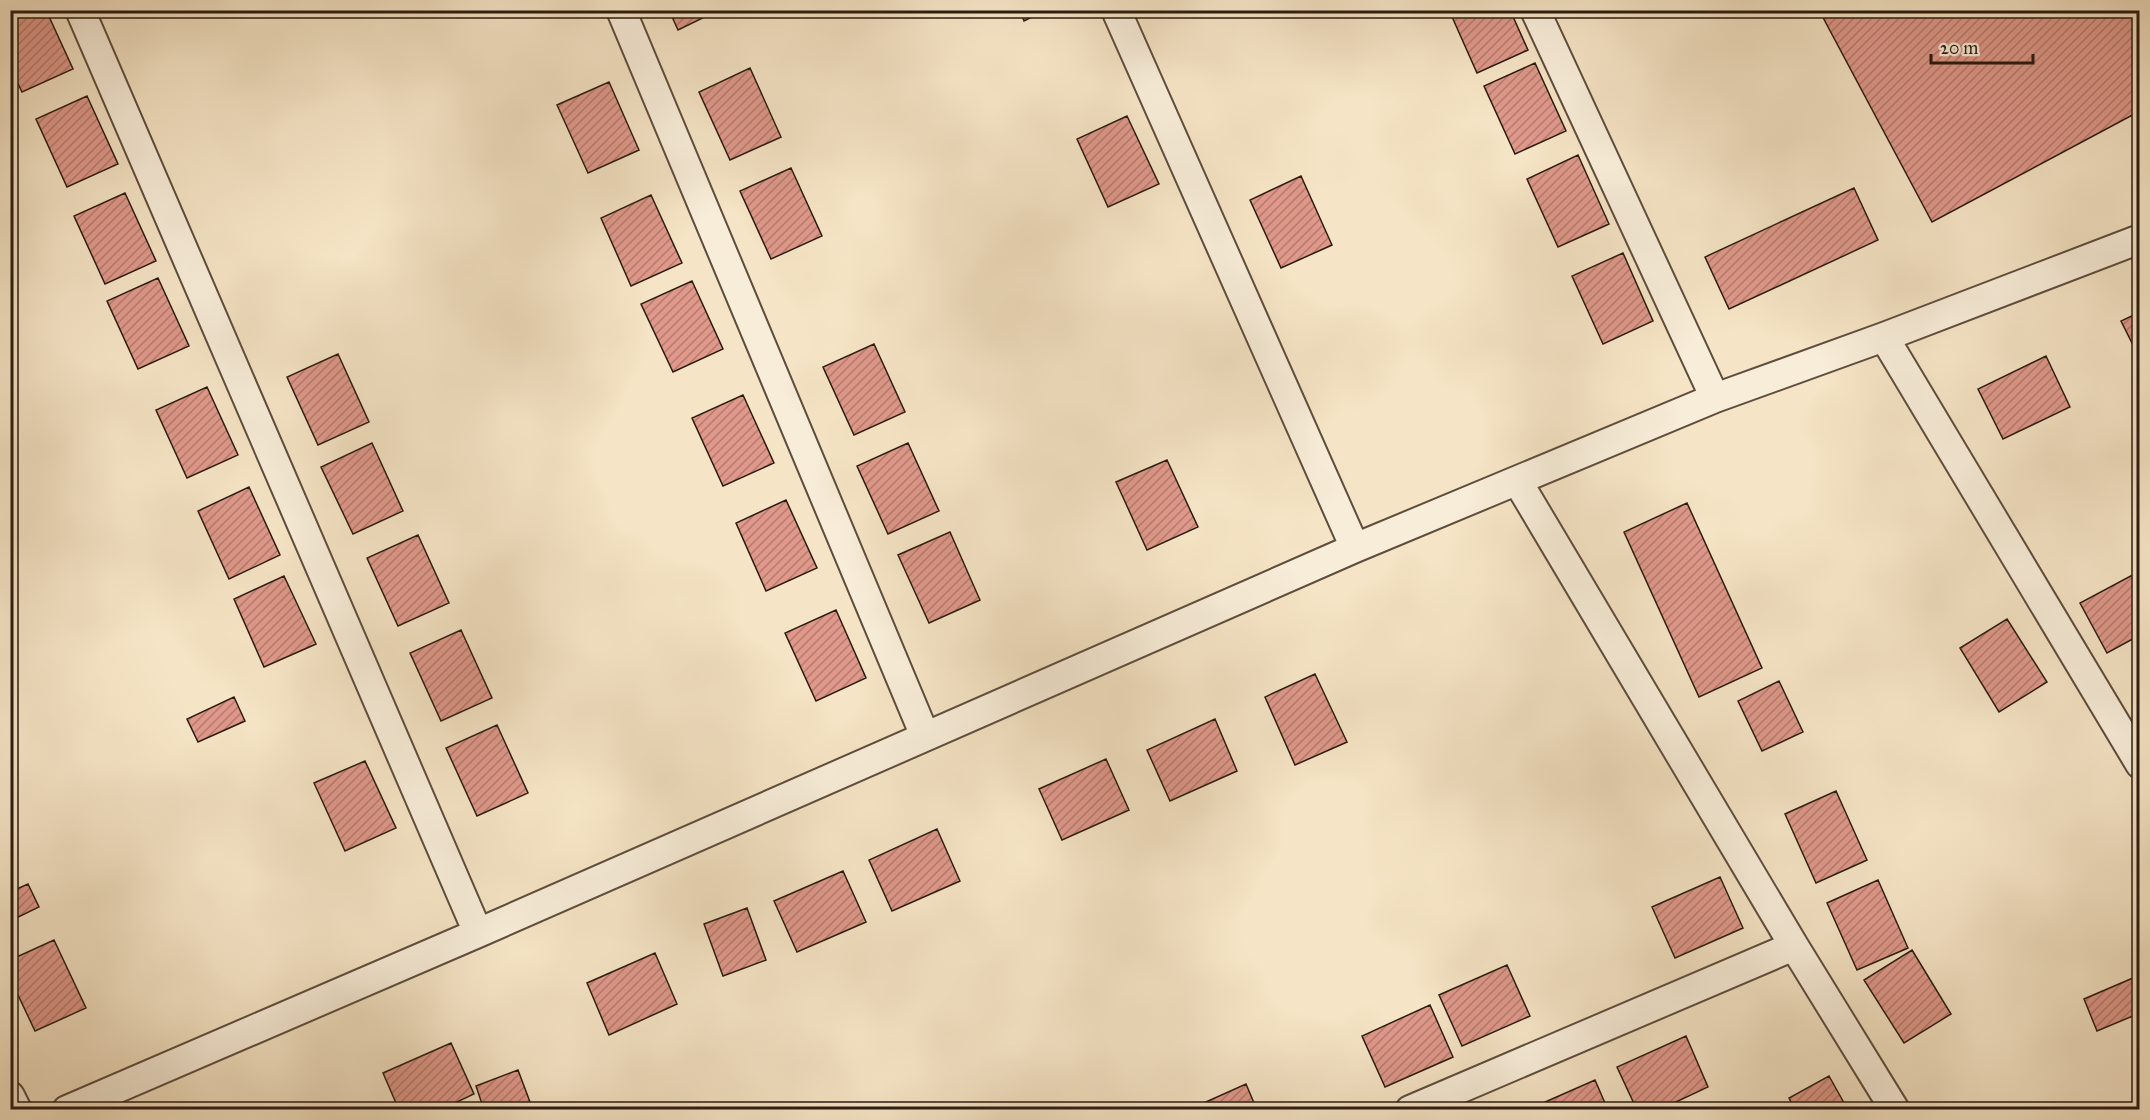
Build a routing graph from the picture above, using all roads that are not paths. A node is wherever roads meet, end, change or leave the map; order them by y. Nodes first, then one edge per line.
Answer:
1 (80, 10) edge
2 (621, 10) edge
3 (1116, 10) edge
4 (1535, 10) edge
5 (2139, 238) edge
6 (1884, 337) junction
7 (1715, 398) junction
8 (1518, 482) junction
9 (1355, 548) junction
10 (925, 736) junction
11 (2139, 764) edge
12 (478, 933) junction
13 (1794, 946) junction
14 (10, 1096) edge
15 (17, 1110) edge
16 (67, 1110) edge
17 (1410, 1110) edge
18 (1895, 1110) edge

1 - 12 street
2 - 10 street
3 - 9 street
4 - 7 street
5 - 6 street
6 - 7 street
6 - 11 street
7 - 8 street
8 - 9 street
8 - 13 street
9 - 10 street
10 - 12 street
12 - 16 street
13 - 17 street
13 - 18 street
14 - 15 street

